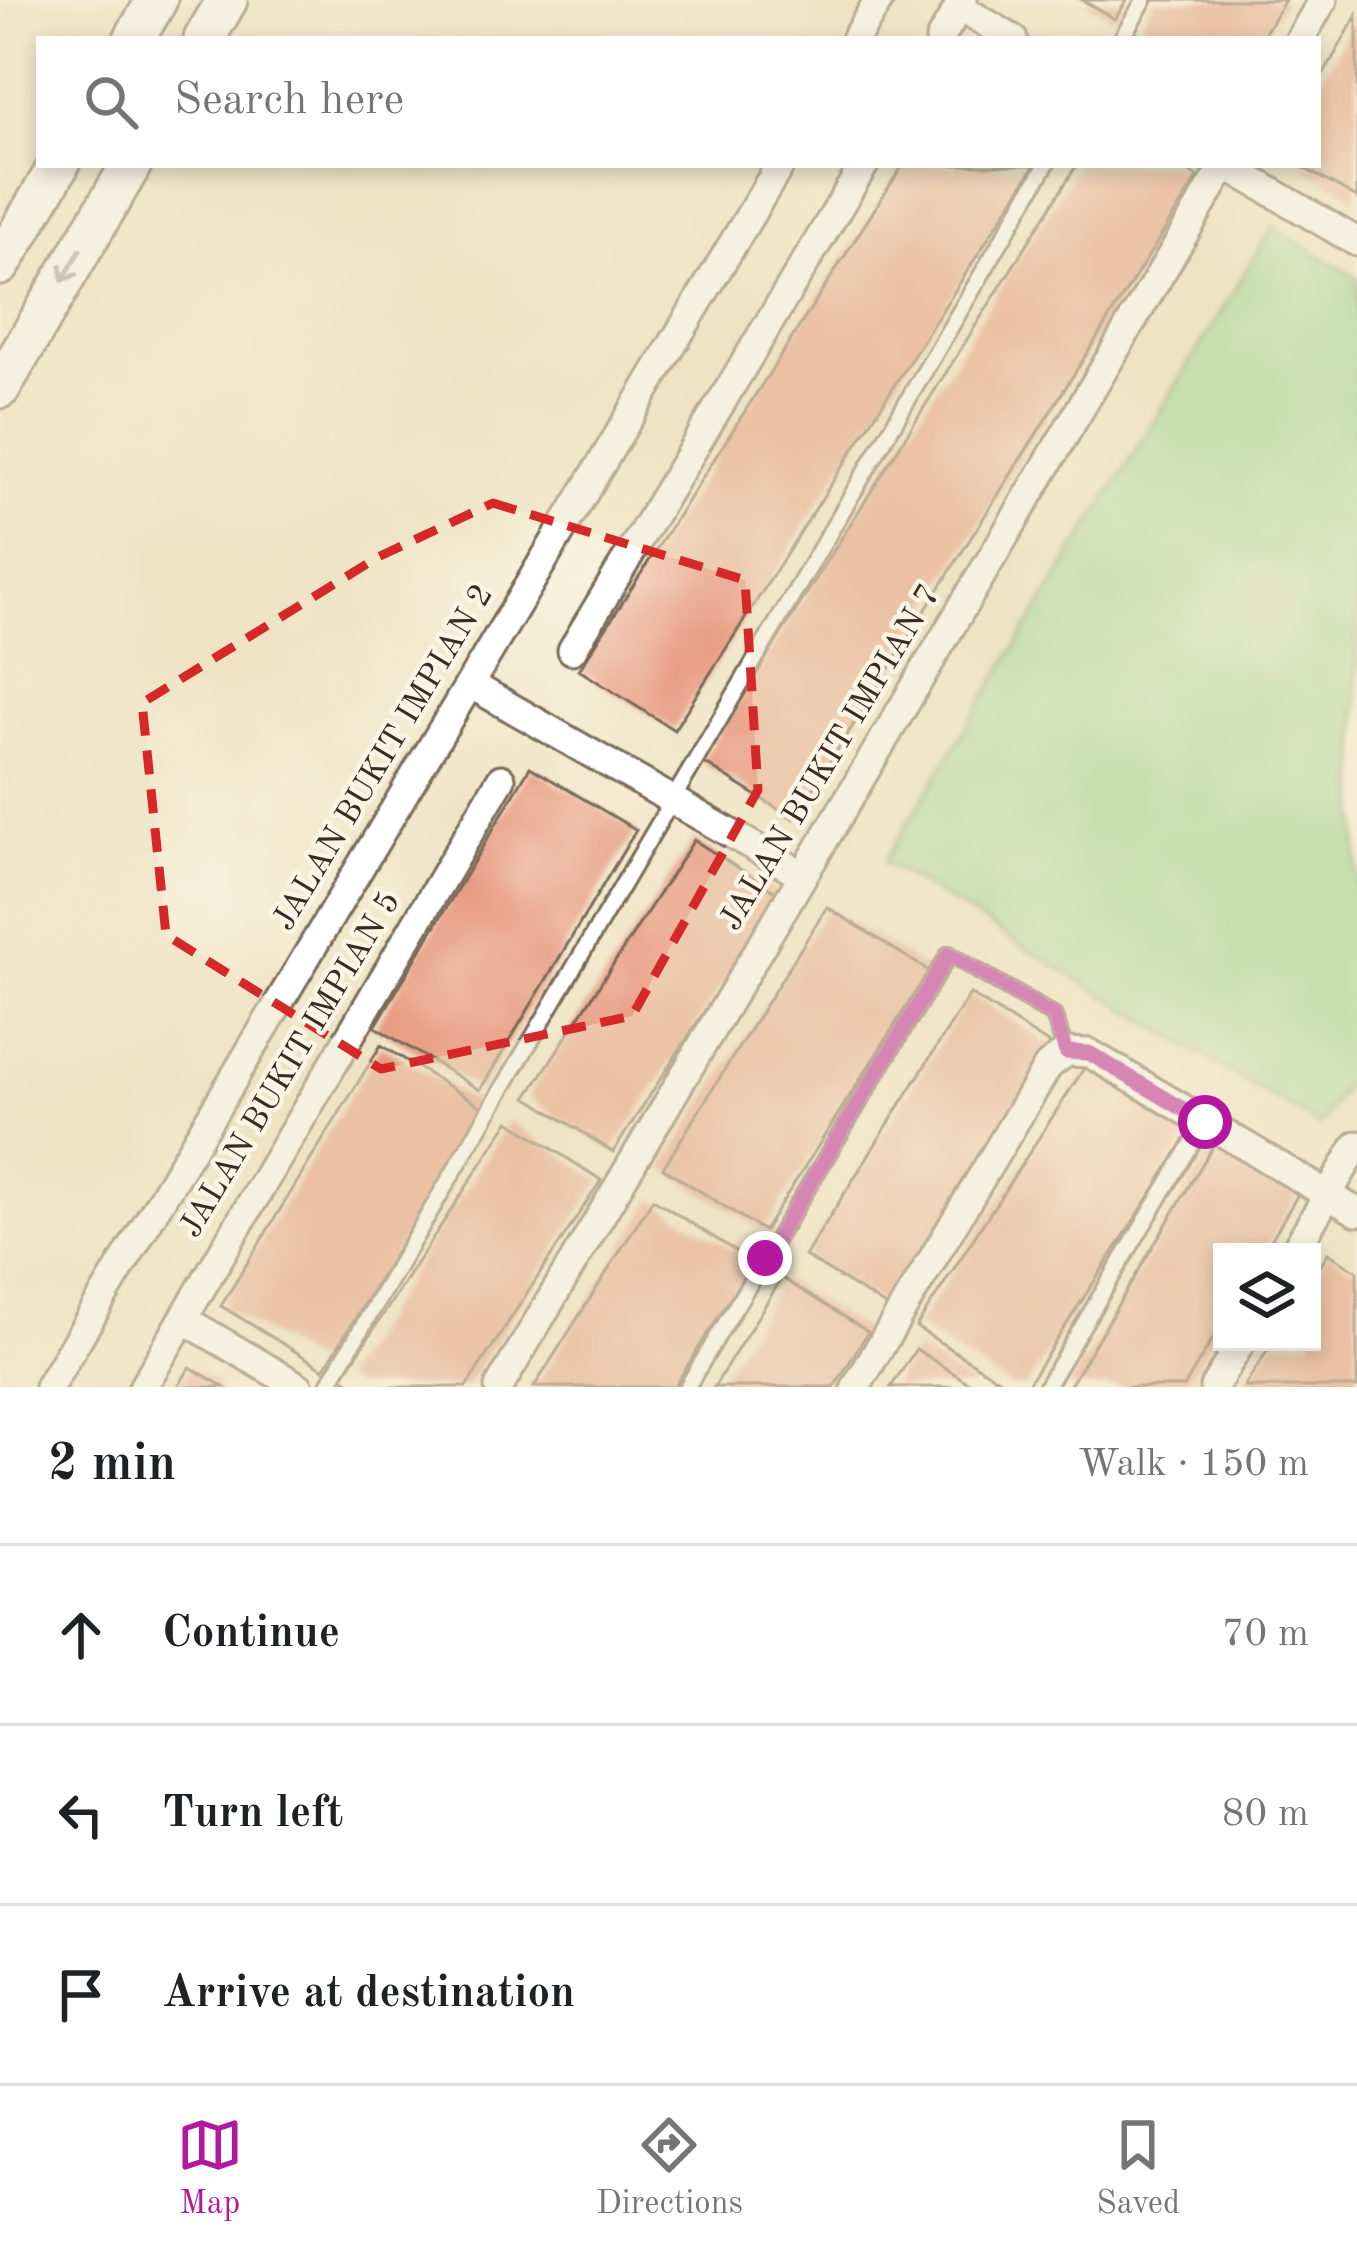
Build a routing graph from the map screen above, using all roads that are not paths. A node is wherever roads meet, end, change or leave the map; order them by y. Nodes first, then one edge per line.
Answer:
1 (137, 0) edge
2 (157, 0) edge
3 (227, 0) edge
4 (879, 0) edge
5 (1144, 0) edge
6 (1323, 0) edge
7 (961, 4) edge
8 (133, 36) edge
9 (135, 36) edge
10 (206, 36) edge
11 (857, 36) edge
12 (942, 36) edge
13 (1009, 36) edge
14 (1123, 36) edge
15 (1302, 36) edge
16 (57, 168) edge
17 (128, 168) edge
18 (778, 168) edge
19 (862, 168) edge
20 (1044, 168) edge
21 (1224, 168) edge
22 (1231, 168) edge
23 (1357, 242) edge
24 (0, 266) edge
25 (0, 388) edge
26 (572, 650) dead end
27 (470, 684) junction
28 (501, 779) dead end
29 (674, 798) junction
30 (803, 875) junction
31 (1066, 1052) junction
32 (1205, 1122) junction
33 (1357, 1145) edge
34 (1328, 1195) junction
35 (1357, 1212) edge
36 (1299, 1243) edge
37 (183, 1319) junction
38 (1236, 1351) edge
39 (49, 1387) edge
40 (143, 1387) edge
41 (299, 1387) edge
42 (327, 1387) edge
43 (499, 1387) edge
44 (687, 1387) edge
45 (856, 1387) edge
46 (1046, 1387) edge
47 (1214, 1387) edge

1 - 8 main road
2 - 9 main road
3 - 10 main road
4 - 11 street
5 - 14 lane
6 - 15 street
7 - 12 street
7 - 13 street
16 - 24 main road
17 -> 25 main road
18 - 27 street, JALAN BUKIT IMPIAN 2
19 - 26 street
20 - 29 lane
21 - 30 street, JALAN BUKIT IMPIAN 7
22 - 23 street
27 - 29 street
27 - 39 street, JALAN BUKIT IMPIAN 2
28 - 37 street, JALAN BUKIT IMPIAN 5
29 - 30 street
29 - 42 lane
30 - 43 street, JALAN BUKIT IMPIAN 7
31 - 32 street
31 - 44 lane
31 - 45 street
32 - 34 street
32 - 46 lane
33 - 34 street
34 - 35 street
34 - 36 street
37 - 40 street, JALAN BUKIT IMPIAN 5
37 - 41 street
38 - 47 street

